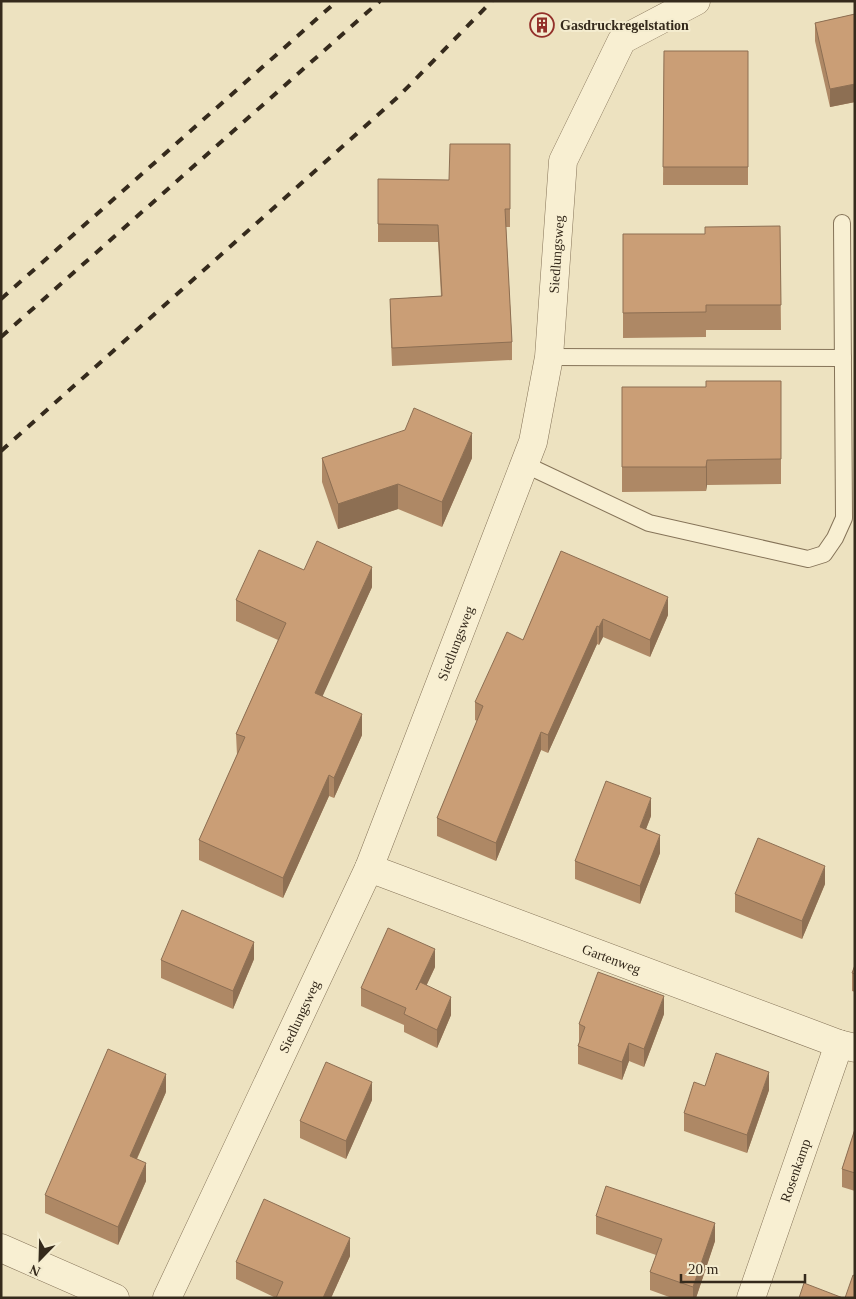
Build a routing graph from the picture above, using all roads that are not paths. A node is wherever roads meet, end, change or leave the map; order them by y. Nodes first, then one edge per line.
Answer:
1 (696, 1) edge
2 (842, 224) dead end
3 (549, 357) junction
4 (843, 358) junction
5 (524, 464) junction
6 (369, 868) junction
7 (847, 1046) edge
8 (1, 1248) edge
9 (115, 1298) edge
10 (167, 1298) edge
11 (751, 1298) edge

1 - 3 street, Siedlungsweg
2 - 4 lane
3 - 4 lane
3 - 5 street, Siedlungsweg
4 - 5 lane
5 - 6 street, Siedlungsweg
6 - 7 street, Gartenweg
6 - 10 street, Siedlungsweg
7 - 11 street, Rosenkamp
8 - 9 street

